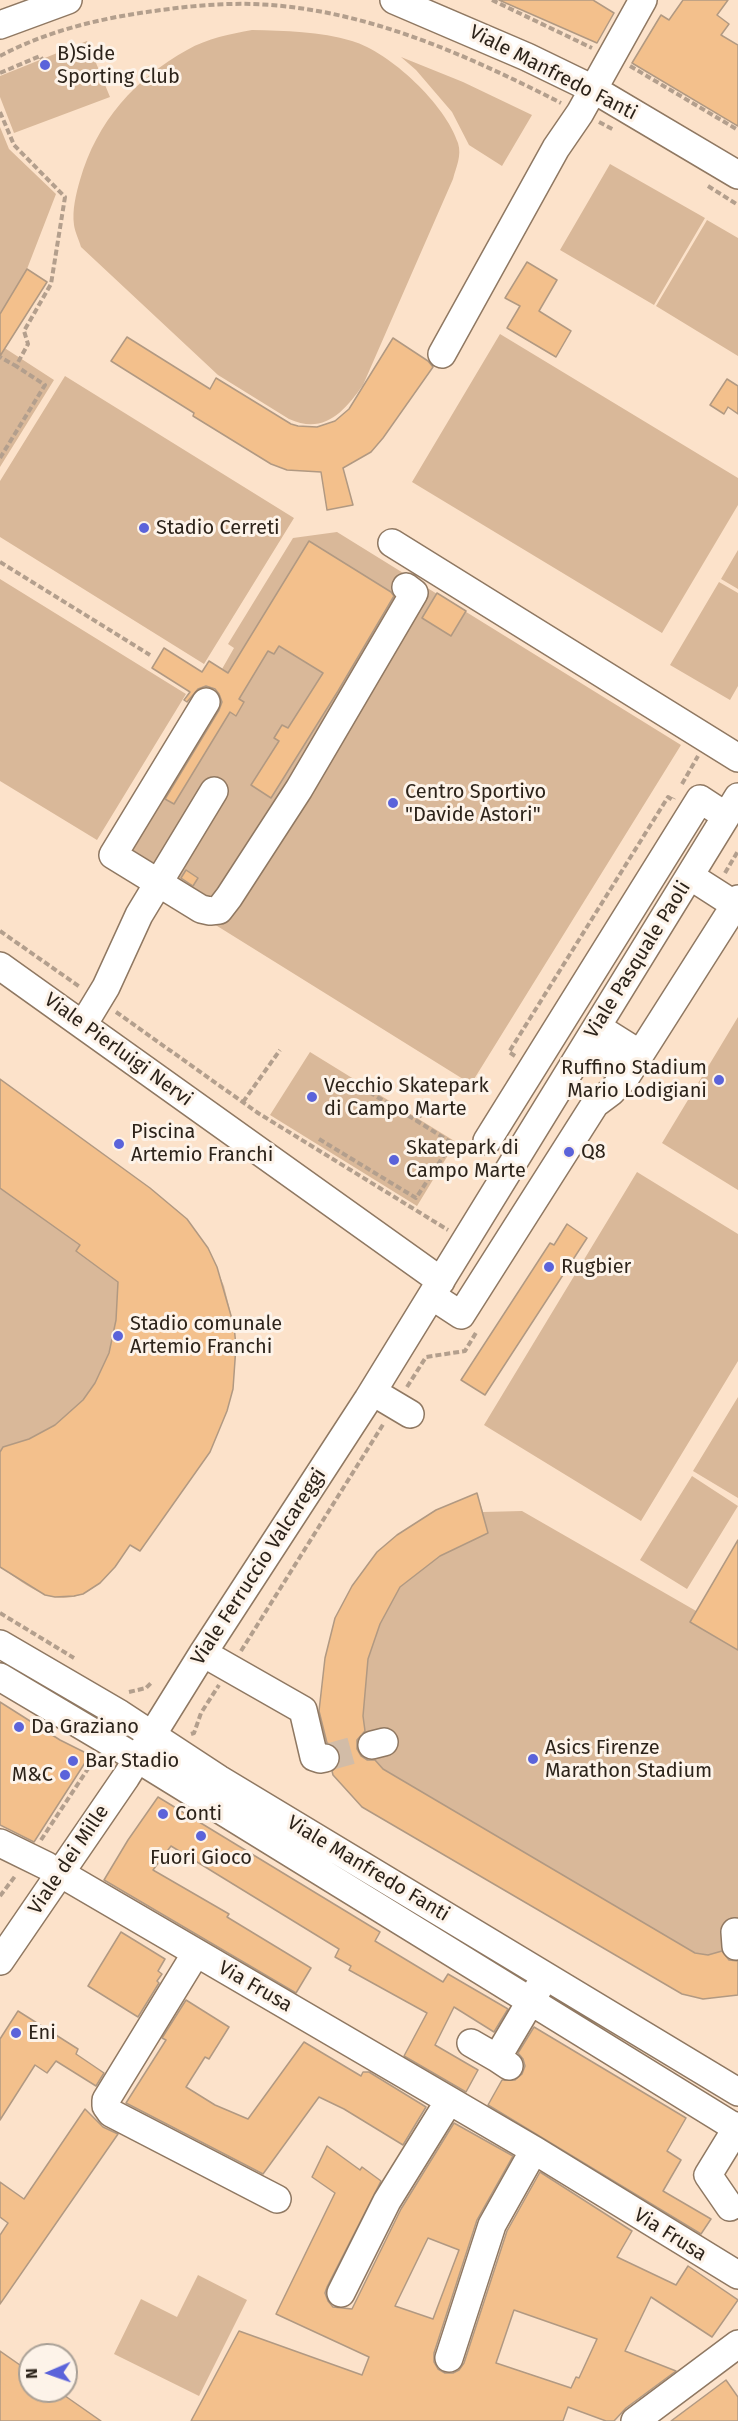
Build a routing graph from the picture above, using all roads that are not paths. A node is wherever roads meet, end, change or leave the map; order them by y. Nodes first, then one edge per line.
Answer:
1 (68, 0) edge
2 (394, 0) edge
3 (643, 0) edge
4 (0, 25) edge
5 (593, 89) junction
6 (738, 175) edge
7 (442, 354) dead end
8 (392, 543) dead end
9 (406, 587) dead end
10 (206, 702) dead end
11 (738, 758) edge
12 (214, 791) dead end
13 (732, 806) edge
14 (690, 876) junction
15 (158, 883) junction
16 (736, 902) edge
17 (0, 966) edge
18 (83, 1024) junction
19 (573, 1066) junction
20 (611, 1090) junction
21 (488, 1141) dead end
22 (479, 1220) junction
23 (510, 1238) junction
24 (437, 1288) junction
25 (386, 1403) joint
26 (0, 1644) edge
27 (203, 1653) junction
28 (0, 1677) edge
29 (152, 1736) junction
30 (326, 1758) dead end
31 (138, 1759) junction
32 (0, 1843) edge
33 (39, 1865) junction
34 (386, 1880) junction
35 (372, 1904) junction
36 (0, 1934) edge
37 (196, 1953) junction
38 (0, 1961) edge
39 (546, 1976) junction
40 (530, 2001) junction
41 (471, 2043) dead end
42 (738, 2092) edge
43 (449, 2101) junction
44 (738, 2128) edge
45 (534, 2151) junction
46 (277, 2199) dead end
47 (730, 2207) dead end
48 (738, 2275) edge
49 (341, 2293) dead end
50 (738, 2344) edge
51 (449, 2358) dead end
52 (635, 2421) edge

1 - 4 street
2 - 5 street, Viale Manfredo Fanti
3 - 5 street
5 - 6 street, Viale Manfredo Fanti
5 - 7 street
8 - 11 street
9 - 15 street
10 - 15 street
12 - 15 street
13 - 14 street, Viale Pasquale Paoli
13 - 21 street
14 - 16 street
14 - 19 street, Viale Pasquale Paoli
15 - 18 street
16 - 20 street
17 - 18 street, Viale Pierluigi Nervi
18 - 24 street, Viale Pierluigi Nervi
19 - 20 street
19 - 20 street
19 - 20 street
19 - 22 street, Viale Pasquale Paoli
20 - 23 street
22 - 23 street
22 - 24 street, Viale Pasquale Paoli
23 - 24 street, Viale Pierluigi Nervi
24 - 25 street, Viale Pasquale Paoli
25 - 27 street, Viale Ferruccio Valcareggi
26 - 29 street, Viale Manfredo Fanti
27 - 29 street, Viale Ferruccio Valcareggi
27 - 30 street
28 - 31 street
29 - 31 street
29 - 34 street, Viale Manfredo Fanti
31 - 33 street, Viale dei Mille
31 - 35 street
32 - 33 street, Via Frusa
33 - 36 street, Viale dei Mille
33 - 37 street, Via Frusa
33 - 38 street, Viale dei Mille
34 - 35 street
34 - 39 street, Viale Manfredo Fanti
35 - 40 street
37 - 43 street, Via Frusa
37 - 46 street
39 - 40 street
39 - 42 street, Viale Manfredo Fanti
40 - 41 street
40 - 44 street
43 - 45 street, Via Frusa
43 - 49 street
44 - 47 street
45 - 48 street, Via Frusa
45 - 51 street
50 - 52 street

